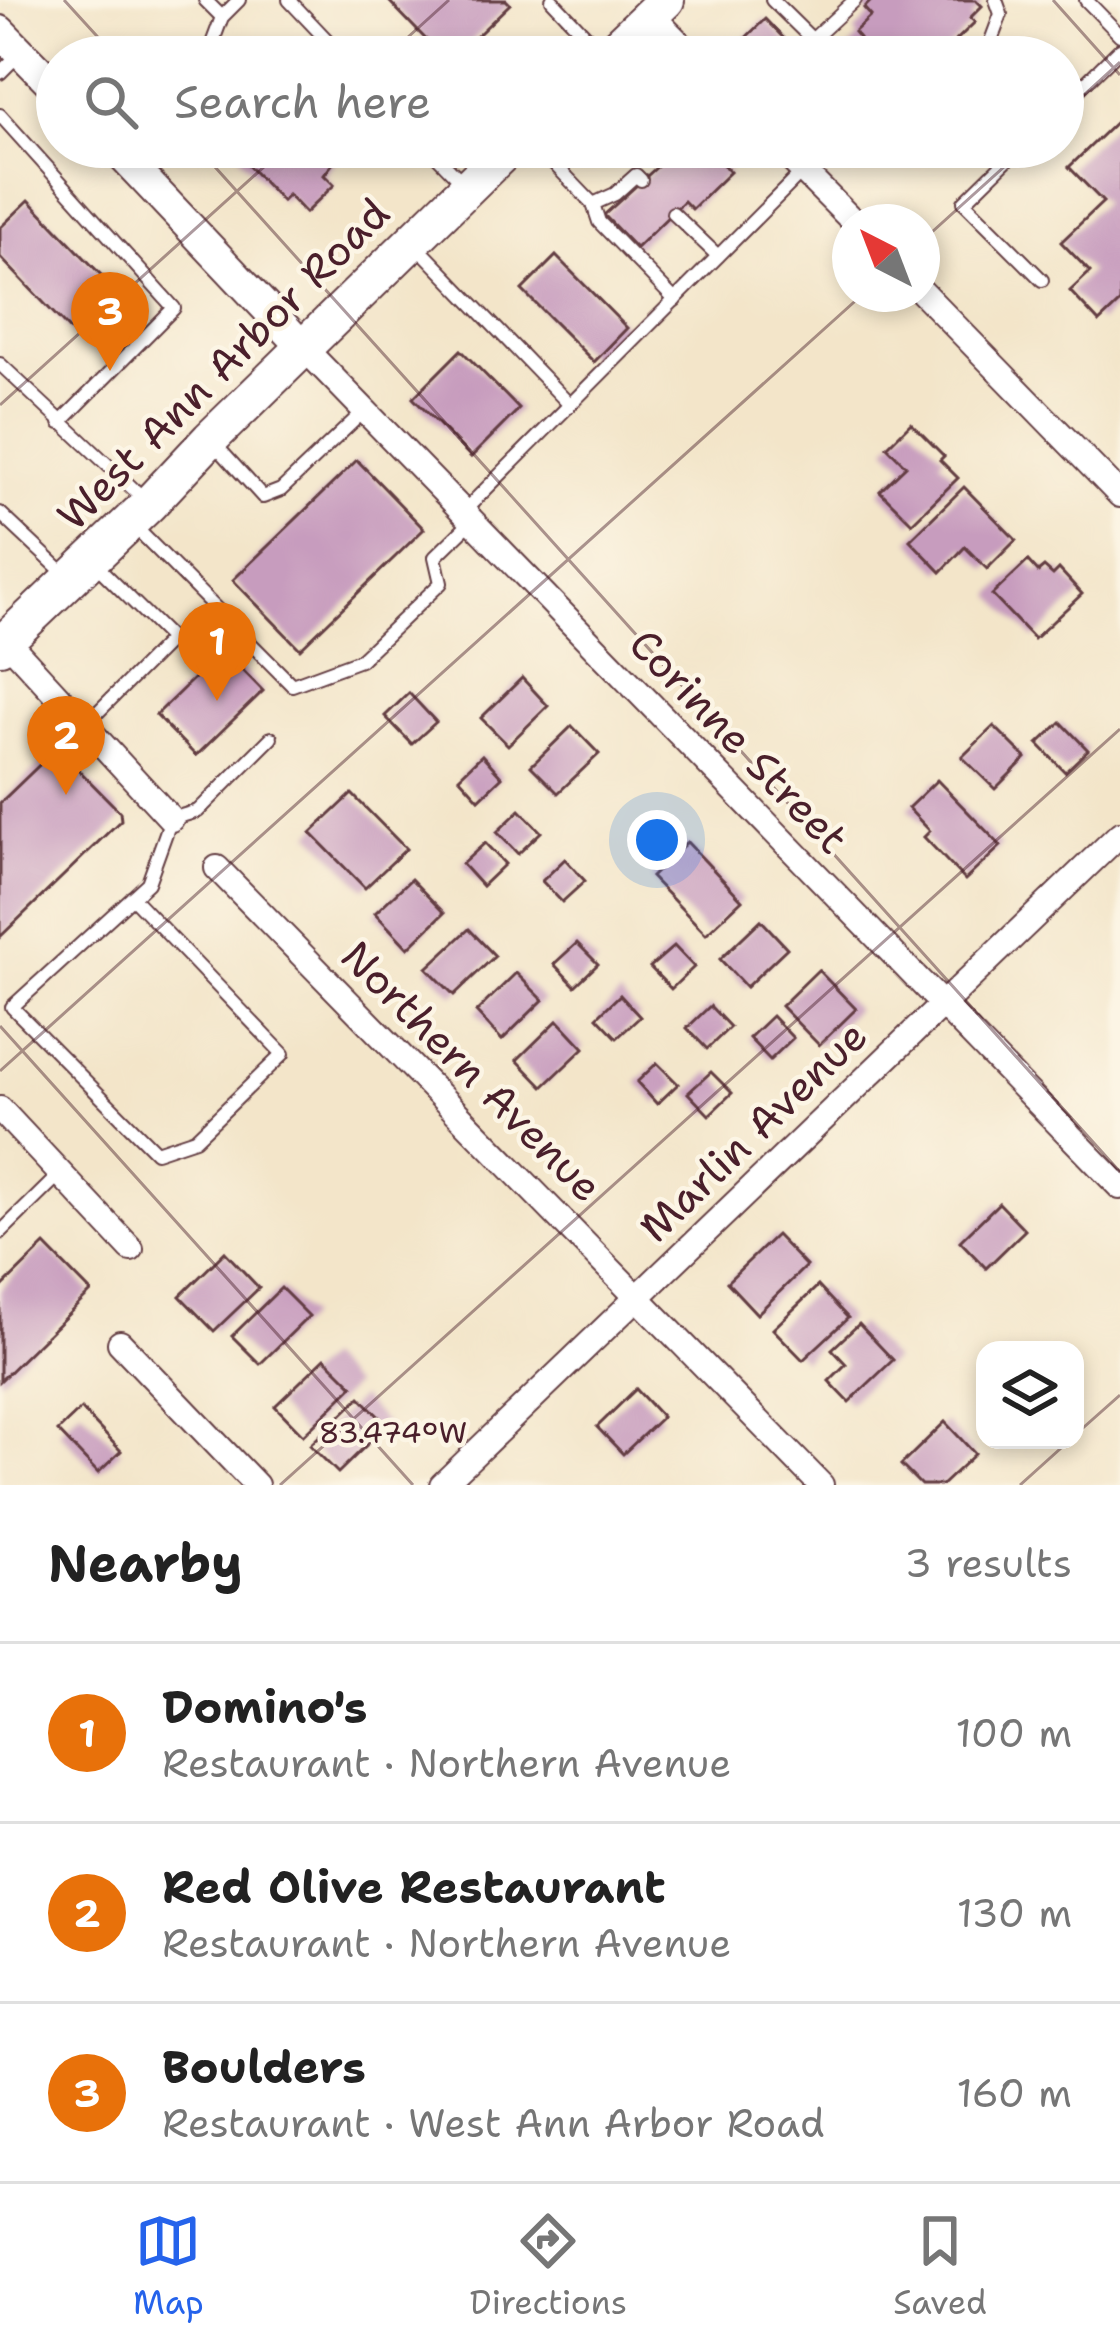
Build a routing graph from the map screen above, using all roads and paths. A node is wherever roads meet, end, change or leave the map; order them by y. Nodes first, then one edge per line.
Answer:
1 (206, 0) edge
2 (239, 0) edge
3 (289, 0) edge
4 (552, 0) edge
5 (772, 0) edge
6 (855, 0) edge
7 (996, 0) edge
8 (1086, 0) edge
9 (659, 7) edge
10 (222, 16) junction
11 (1120, 34) edge
12 (215, 36) edge
13 (323, 36) edge
14 (586, 36) edge
15 (628, 36) edge
16 (679, 36) edge
17 (808, 36) edge
18 (816, 36) edge
19 (993, 36) edge
20 (1120, 49) edge
21 (7, 52) edge
22 (36, 73) edge
23 (1084, 84) edge
24 (0, 115) edge
25 (36, 155) edge
26 (48, 168) edge
27 (134, 168) edge
28 (448, 168) edge
29 (487, 168) edge
30 (558, 168) edge
31 (799, 168) edge
32 (999, 168) edge
33 (803, 172) junction
34 (640, 180) dead end
35 (467, 187) junction
36 (592, 204) junction
37 (836, 204) edge
38 (673, 213) dead end
39 (412, 241) junction
40 (718, 256) junction
41 (1042, 280) dead end
42 (675, 300) junction
43 (940, 310) edge
44 (304, 348) junction
45 (0, 364) edge
46 (571, 405) junction
47 (363, 412) junction
48 (60, 423) junction
49 (210, 439) junction
50 (1120, 495) edge
51 (0, 513) edge
52 (140, 513) junction
53 (467, 518) junction
54 (80, 569) junction
55 (2, 640) edge
56 (85, 725) junction
57 (271, 738) dead end
58 (171, 819) junction
59 (1120, 834) edge
60 (217, 868) dead end
61 (132, 897) junction
62 (941, 1003) junction
63 (0, 1109) edge
64 (61, 1173) junction
65 (1120, 1187) edge
66 (0, 1233) edge
67 (131, 1249) dead end
68 (638, 1297) junction
69 (120, 1343) dead end
70 (256, 1485) edge
71 (442, 1485) edge
72 (821, 1485) edge

1 - 10 lane
2 - 10 lane
3 - 13 lane
4 - 14 lane
5 - 17 lane
6 - 18 lane
7 - 19 lane
8 - 11 lane
9 - 15 main road
9 - 16 street
10 - 12 lane
20 - 23 lane
21 - 22 street
24 - 25 lane
26 - 48 lane
27 - 44 street
28 - 35 lane
29 - 35 main road, West Ann Arbor Road
30 - 36 lane
31 - 33 street
32 - 41 lane
33 - 37 street
33 - 40 lane
34 - 36 lane
35 - 39 main road, West Ann Arbor Road
36 - 42 lane
38 - 40 lane
39 - 44 main road, West Ann Arbor Road
39 - 46 lane
40 - 42 lane
42 - 46 lane
43 - 50 street
44 - 47 street, Corinne Street
44 - 49 main road, West Ann Arbor Road
45 - 48 lane
46 - 53 lane
47 - 49 lane
47 - 53 street, Corinne Street
48 - 52 lane
49 - 52 main road, West Ann Arbor Road
51 - 54 lane
52 - 53 lane
52 - 54 main road, West Ann Arbor Road
53 - 62 street, Corinne Street
54 - 55 main road, West Ann Arbor Road
54 - 56 lane
55 - 56 street
56 - 58 street
57 - 58 lane
58 - 61 lane
59 - 62 street, Marlin Avenue
60 - 68 street, Northern Avenue
61 - 61 lane
62 - 65 street, Corinne Street
62 - 68 street, Marlin Avenue
63 - 64 street
64 - 66 lane
64 - 67 street
68 - 71 street, Marlin Avenue
68 - 72 street, Northern Avenue
69 - 70 street

